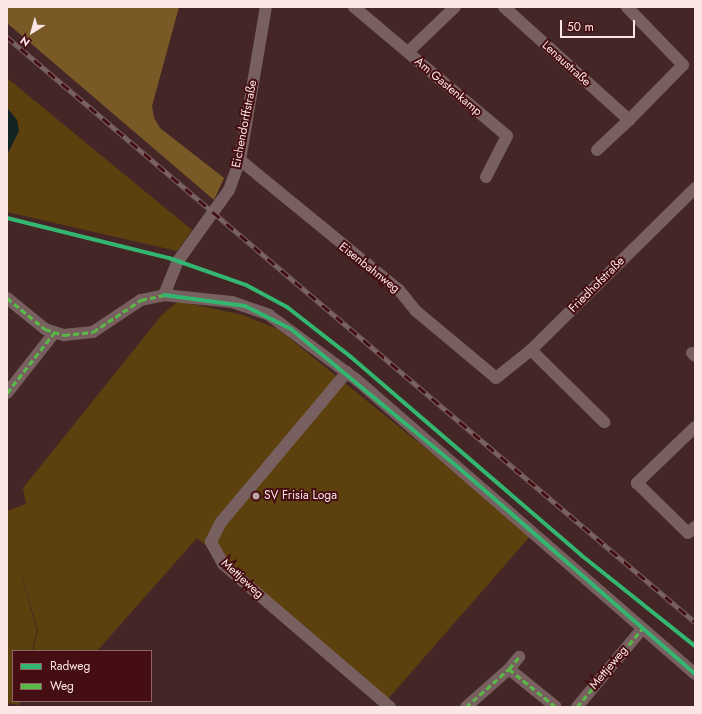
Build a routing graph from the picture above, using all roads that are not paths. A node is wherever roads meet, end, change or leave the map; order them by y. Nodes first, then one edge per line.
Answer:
1 (266, 7) edge
2 (354, 7) edge
3 (455, 7) edge
4 (504, 7) edge
5 (627, 7) edge
6 (408, 52) junction
7 (628, 120) junction
8 (597, 150) dead end
9 (240, 160) junction
10 (486, 177) dead end
11 (695, 188) edge
12 (164, 294) junction
13 (7, 298) edge
14 (54, 333) junction
15 (531, 350) junction
16 (347, 372) junction
17 (496, 378) joint
18 (7, 393) edge
19 (604, 422) dead end
20 (695, 427) edge
21 (692, 530) edge
22 (642, 629) junction
23 (519, 657) dead end
24 (509, 669) junction
25 (695, 674) edge
26 (390, 707) edge
27 (466, 707) edge
28 (556, 707) edge
29 (577, 707) edge

1 - 9 street, Eichendorffstraße
2 - 6 street, Am Gastenkamp
3 - 6 street
4 - 7 street, Lenaustraße
5 - 7 street
6 - 10 street, Am Gastenkamp
7 - 8 street
9 - 12 street, Eichendorffstraße
9 - 17 street, Eisenbahnweg
11 - 15 street, Friedhofstraße
12 - 14 street
12 - 16 street
13 - 14 street
14 - 18 street
15 - 17 street, Friedhofstraße
15 - 19 street
16 - 22 street
16 - 26 street, Mettjeweg
20 - 21 street
22 - 25 street
22 - 29 street, Mettjeweg
23 - 24 street
24 - 27 street
24 - 28 street

